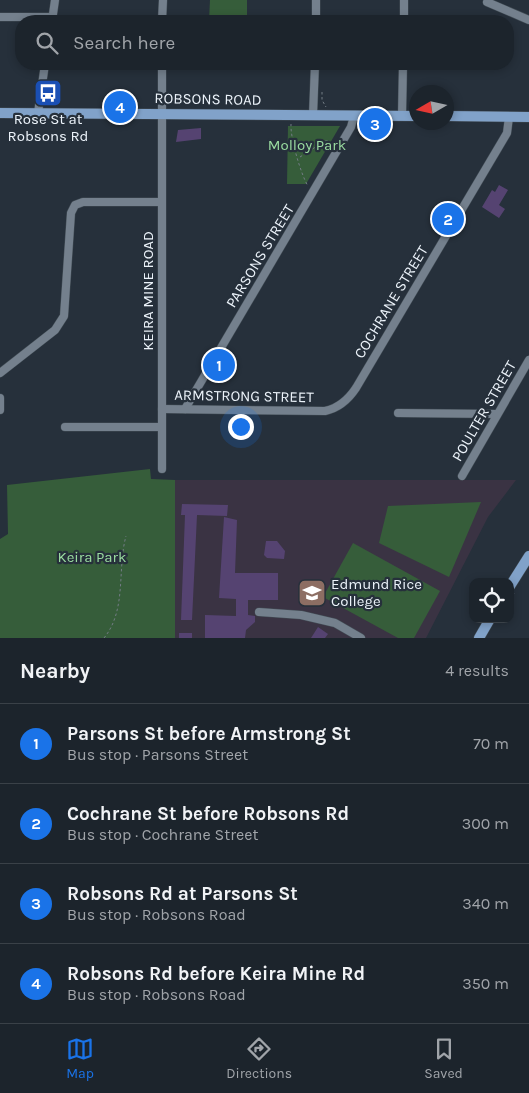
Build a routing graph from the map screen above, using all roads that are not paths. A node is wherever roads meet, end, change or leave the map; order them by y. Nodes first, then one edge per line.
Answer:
1 (55, 0) edge
2 (162, 0) edge
3 (316, 0) edge
4 (404, 0) edge
5 (487, 2) dead end
6 (53, 15) edge
7 (162, 15) edge
8 (316, 15) edge
9 (404, 15) edge
10 (0, 17) edge
11 (15, 18) edge
12 (529, 20) edge
13 (44, 70) edge
14 (162, 70) edge
15 (315, 70) edge
16 (403, 70) edge
17 (0, 113) edge
18 (38, 113) junction
19 (162, 114) junction
20 (313, 115) junction
21 (354, 116) junction
22 (402, 116) junction
23 (409, 116) edge
24 (454, 116) edge
25 (509, 117) junction
26 (529, 117) edge
27 (161, 202) junction
28 (529, 360) edge
29 (0, 373) edge
30 (0, 398) edge
31 (185, 408) junction
32 (162, 409) junction
33 (0, 410) edge
34 (325, 411) joint
35 (398, 413) dead end
36 (497, 414) junction
37 (65, 427) dead end
38 (161, 427) junction
39 (162, 469) dead end
40 (462, 476) dead end
41 (529, 556) edge
42 (514, 580) edge
43 (259, 612) dead end
44 (488, 623) edge
45 (361, 638) edge
46 (479, 638) edge

1 - 6 street
2 - 7 street
3 - 8 street
4 - 9 street
5 - 12 street
10 - 11 street
13 - 18 street
14 - 19 street, KEIRA MINE ROAD
15 - 20 street
16 - 22 street
17 - 18 main road, ROBSONS ROAD
18 - 19 main road, ROBSONS ROAD
19 - 20 main road, ROBSONS ROAD
19 - 27 street, KEIRA MINE ROAD
20 - 21 main road, ROBSONS ROAD
21 - 22 main road, ROBSONS ROAD
21 - 31 street, PARSONS STREET
22 - 23 main road, ROBSONS ROAD
24 - 25 main road
25 - 26 main road
25 - 34 street, COCHRANE STREET
27 - 29 street
27 - 32 street, KEIRA MINE ROAD
28 - 36 street, POULTER STREET
30 - 33 street
31 - 32 street, ARMSTRONG STREET
31 - 34 street, ARMSTRONG STREET
32 - 38 street, KEIRA MINE ROAD
35 - 36 street
36 - 40 street, POULTER STREET
37 - 38 street
38 - 39 street, KEIRA MINE ROAD
41 - 42 main road
43 - 45 street
44 - 46 main road

